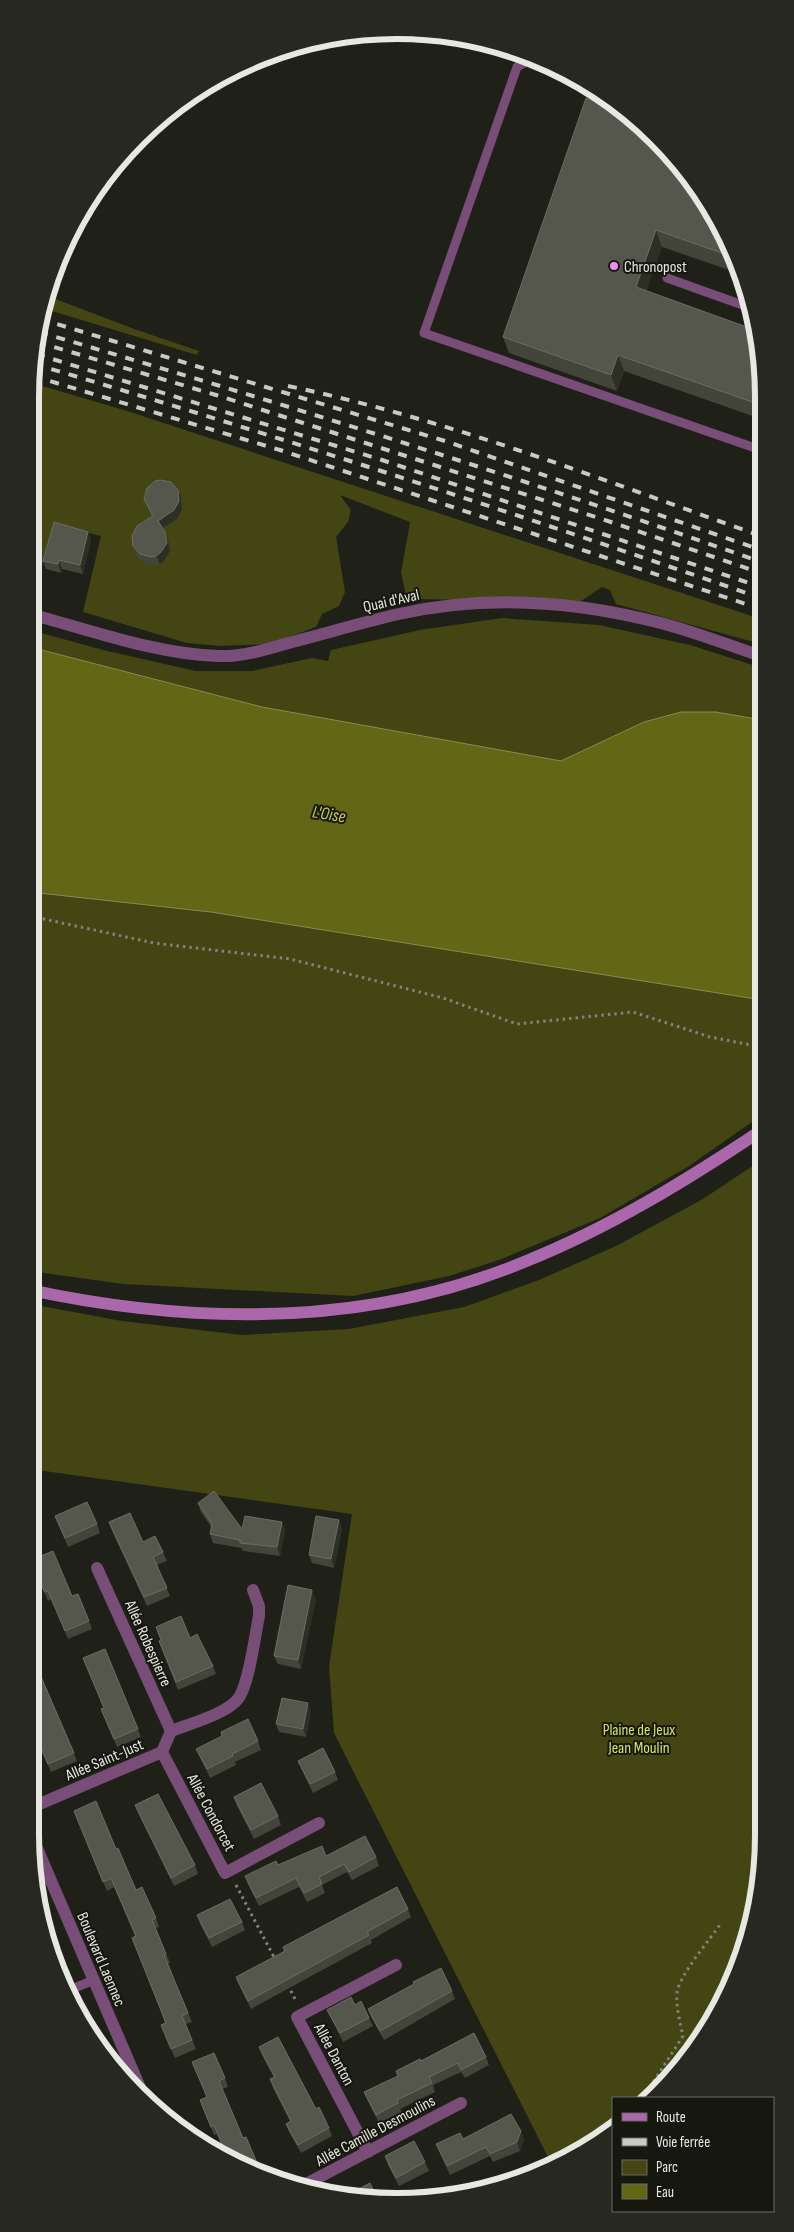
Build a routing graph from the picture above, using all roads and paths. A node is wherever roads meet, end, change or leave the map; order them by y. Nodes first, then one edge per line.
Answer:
1 (525, 63) edge
2 (667, 278) dead end
3 (743, 304) edge
4 (755, 448) edge
5 (39, 616) edge
6 (755, 654) edge
7 (39, 918) edge
8 (755, 1045) edge
9 (755, 1135) edge
10 (39, 1292) edge
11 (97, 1568) dead end
12 (254, 1590) dead end
13 (171, 1731) junction
14 (162, 1752) junction
15 (39, 1804) edge
16 (319, 1823) dead end
17 (40, 1855) edge
18 (229, 1871) junction
19 (721, 1923) dead end
20 (277, 1963) edge
21 (396, 1965) dead end
22 (94, 1980) junction
23 (286, 1980) edge
24 (74, 1989) edge
25 (303, 2014) junction
26 (137, 2081) edge
27 (649, 2089) edge
28 (461, 2103) dead end
29 (368, 2152) junction
30 (309, 2182) edge

1 - 4 lane
2 - 3 lane
5 - 6 street, Quai d'Aval
7 - 8 path
9 - 10 main road
11 - 13 street, Allée Robespierre
12 - 13 street
13 - 14 street, Allée Saint-Just
14 - 15 street, Allée Saint-Just
14 - 18 street, Allée Condorcet
16 - 18 street, Allée Condorcet
17 - 22 street, Boulevard Laennec
18 - 20 path
19 - 27 path
21 - 25 street, Allée Danton
22 - 24 lane
22 - 26 street, Boulevard Laennec
23 - 25 path
25 - 29 street, Allée Danton
28 - 29 street, Allée Camille Desmoulins
29 - 30 street, Allée Camille Desmoulins

